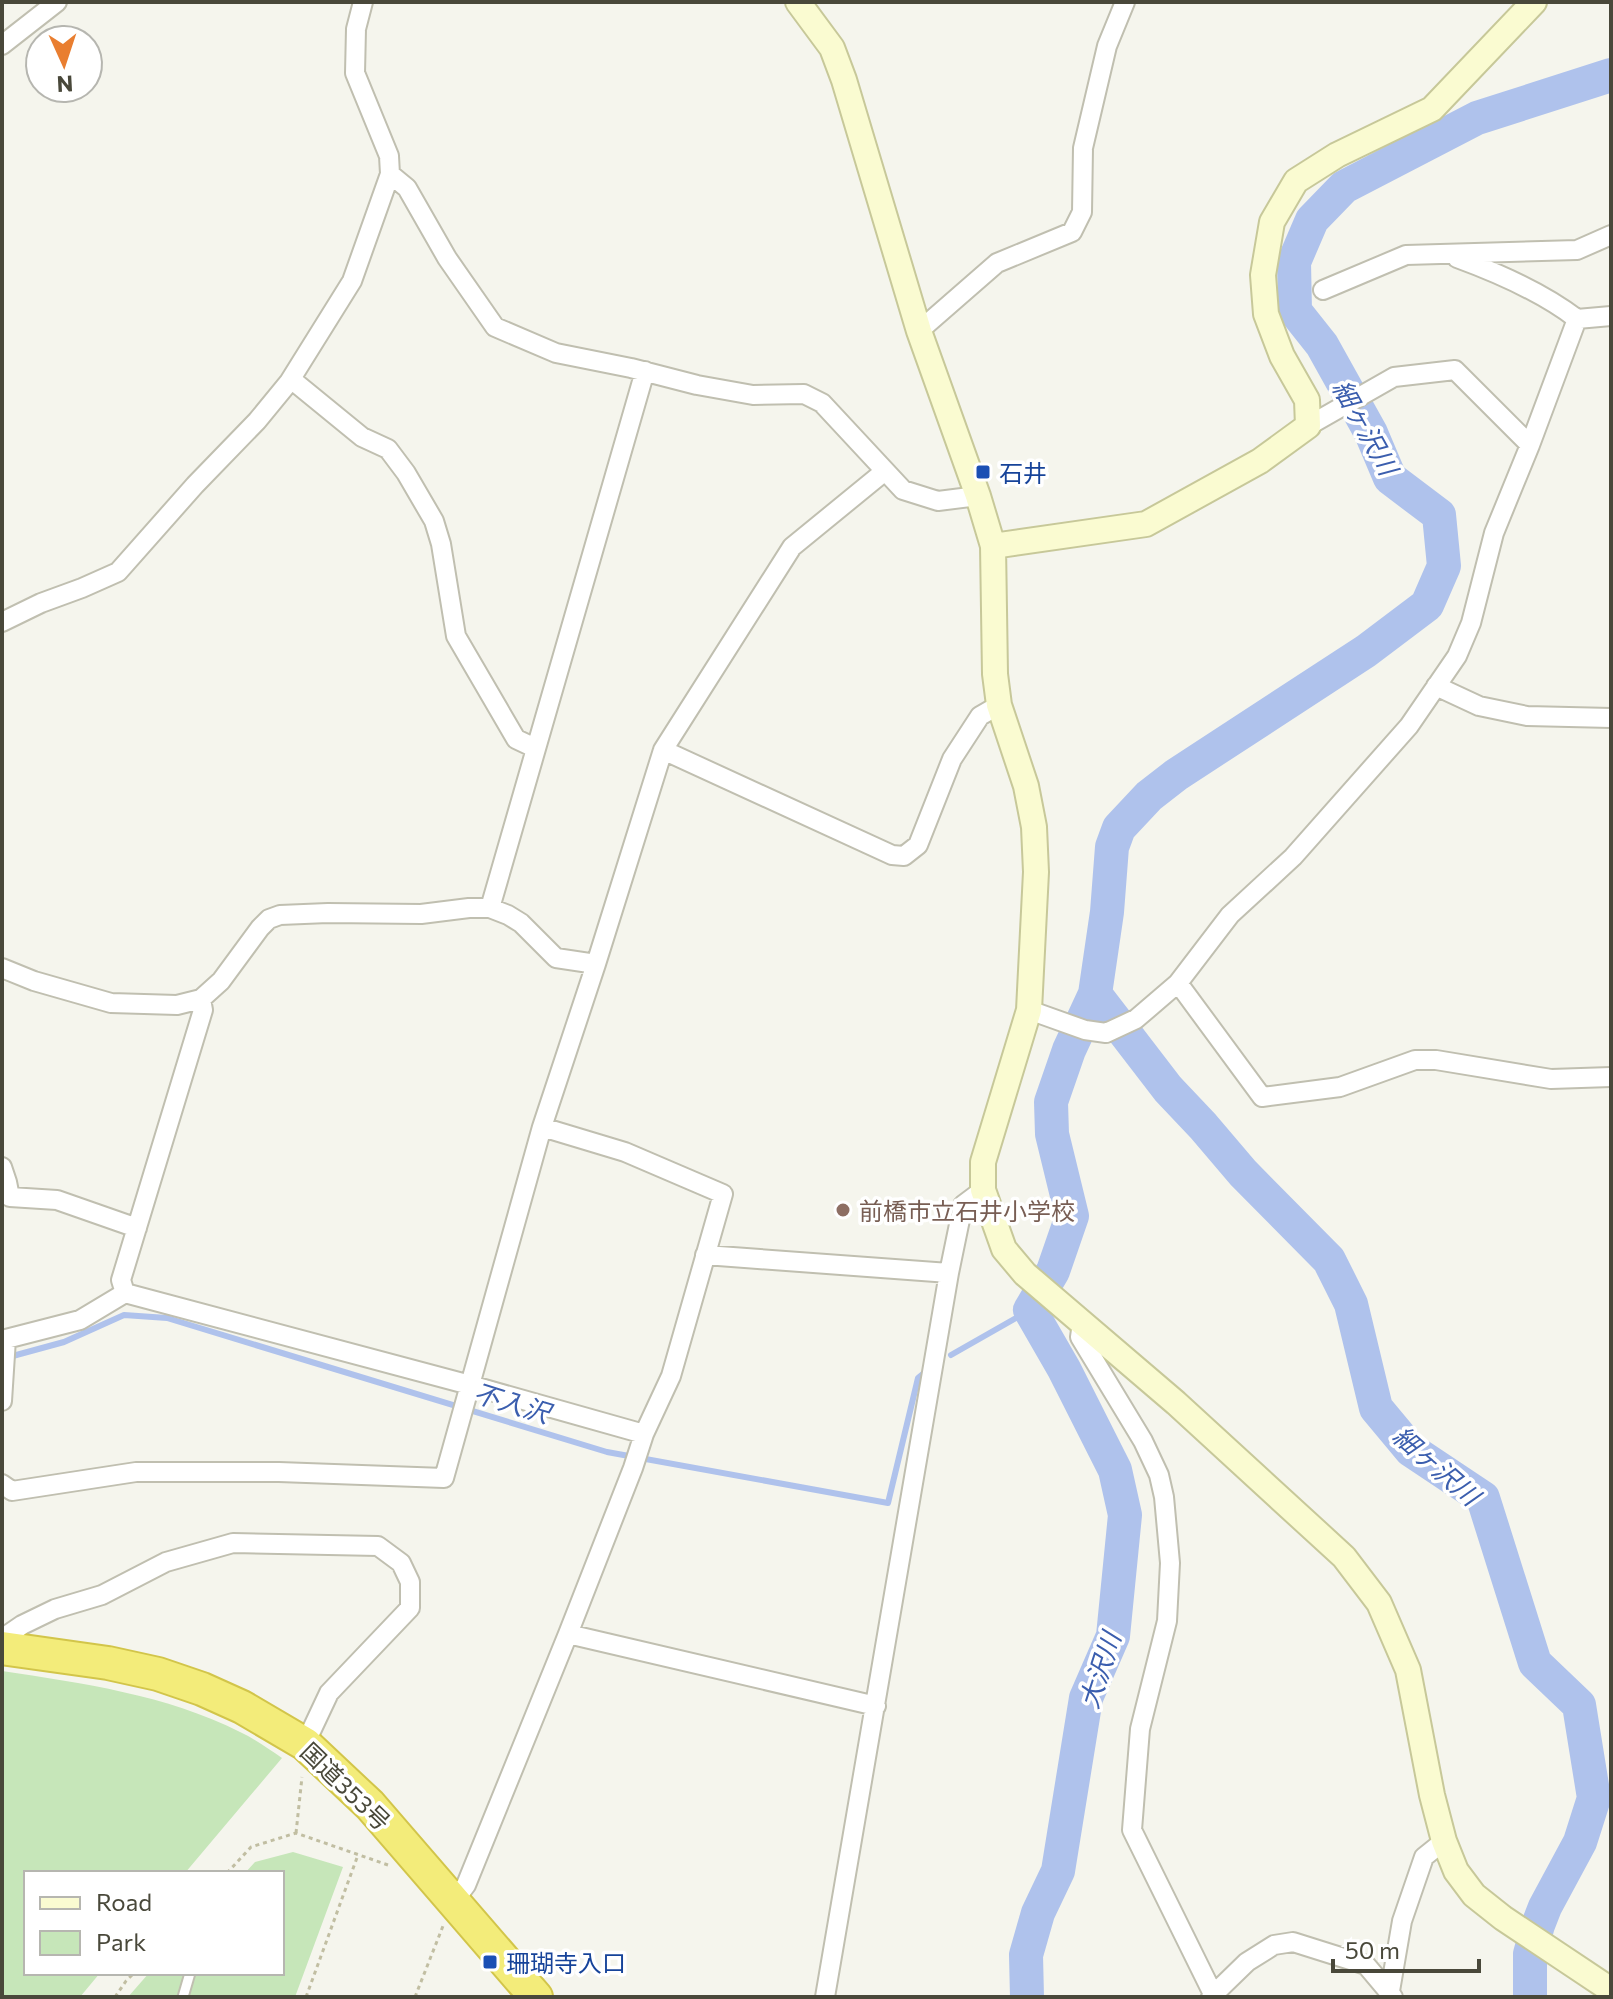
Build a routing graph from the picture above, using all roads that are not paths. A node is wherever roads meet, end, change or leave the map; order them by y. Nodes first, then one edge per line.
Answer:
1 (57, 2) edge
2 (363, 2) edge
3 (798, 2) edge
4 (1125, 2) edge
5 (1534, 2) edge
6 (2, 45) edge
7 (390, 174) junction
8 (1611, 235) edge
9 (1446, 254) junction
10 (1323, 290) dead end
11 (1611, 316) edge
12 (1577, 319) junction
13 (919, 331) junction
14 (645, 371) junction
15 (291, 379) junction
16 (1319, 420) junction
17 (1530, 445) junction
18 (885, 471) junction
19 (978, 496) junction
20 (993, 546) junction
21 (2, 622) edge
22 (1436, 686) junction
23 (999, 705) junction
24 (1611, 718) edge
25 (535, 748) junction
26 (663, 750) junction
27 (490, 908) junction
28 (596, 964) junction
29 (2, 968) edge
30 (1178, 983) junction
31 (201, 999) junction
32 (1029, 1010) junction
33 (1611, 1077) edge
34 (542, 1127) junction
35 (2, 1167) edge
36 (983, 1190) junction
37 (137, 1228) junction
38 (705, 1255) junction
39 (949, 1273) junction
40 (125, 1293) junction
41 (1082, 1323) junction
42 (470, 1385) junction
43 (2, 1401) edge
44 (642, 1442) junction
45 (2, 1484) edge
46 (568, 1634) junction
47 (2, 1641) edge
48 (2, 1648) edge
49 (876, 1706) junction
50 (305, 1744) junction
51 (1444, 1841) junction
52 (454, 1901) junction
53 (189, 1975) edge
54 (1611, 1990) edge
55 (1392, 1994) edge
56 (1212, 1995) edge
57 (183, 1997) edge
58 (536, 1997) edge
59 (825, 1997) edge

1 - 6 street
2 - 7 street
3 - 13 street
4 - 13 street
5 - 16 street
7 - 14 street
7 - 15 street
8 - 9 street
9 - 10 street
9 - 12 street
11 - 12 street
12 - 17 street
13 - 19 street
14 - 18 street
14 - 25 street
15 - 21 street
15 - 25 street
16 - 17 street
16 - 20 street
17 - 22 street
18 - 19 street
18 - 26 street
19 - 20 street
20 - 23 street
22 - 24 street
22 - 30 street
23 - 26 street
23 - 32 street
25 - 27 street
26 - 28 street
27 - 28 street
27 - 31 street
28 - 34 street
29 - 31 street
30 - 32 street
30 - 33 street
31 - 37 street
32 - 36 street
34 - 38 street
34 - 42 street
35 - 37 street
36 - 39 street
36 - 41 street
37 - 40 street
38 - 39 street
38 - 44 street
39 - 49 street
40 - 42 street
40 - 43 street
41 - 51 street
41 - 56 street
42 - 44 street
42 - 45 street
44 - 46 street
46 - 49 street
46 - 52 street
47 - 50 street
48 - 50 highway, 国道353号
49 - 59 street
50 - 52 highway, 国道353号
51 - 54 street
51 - 55 street
52 - 58 highway, 国道353号
53 - 57 lane
55 - 56 street

